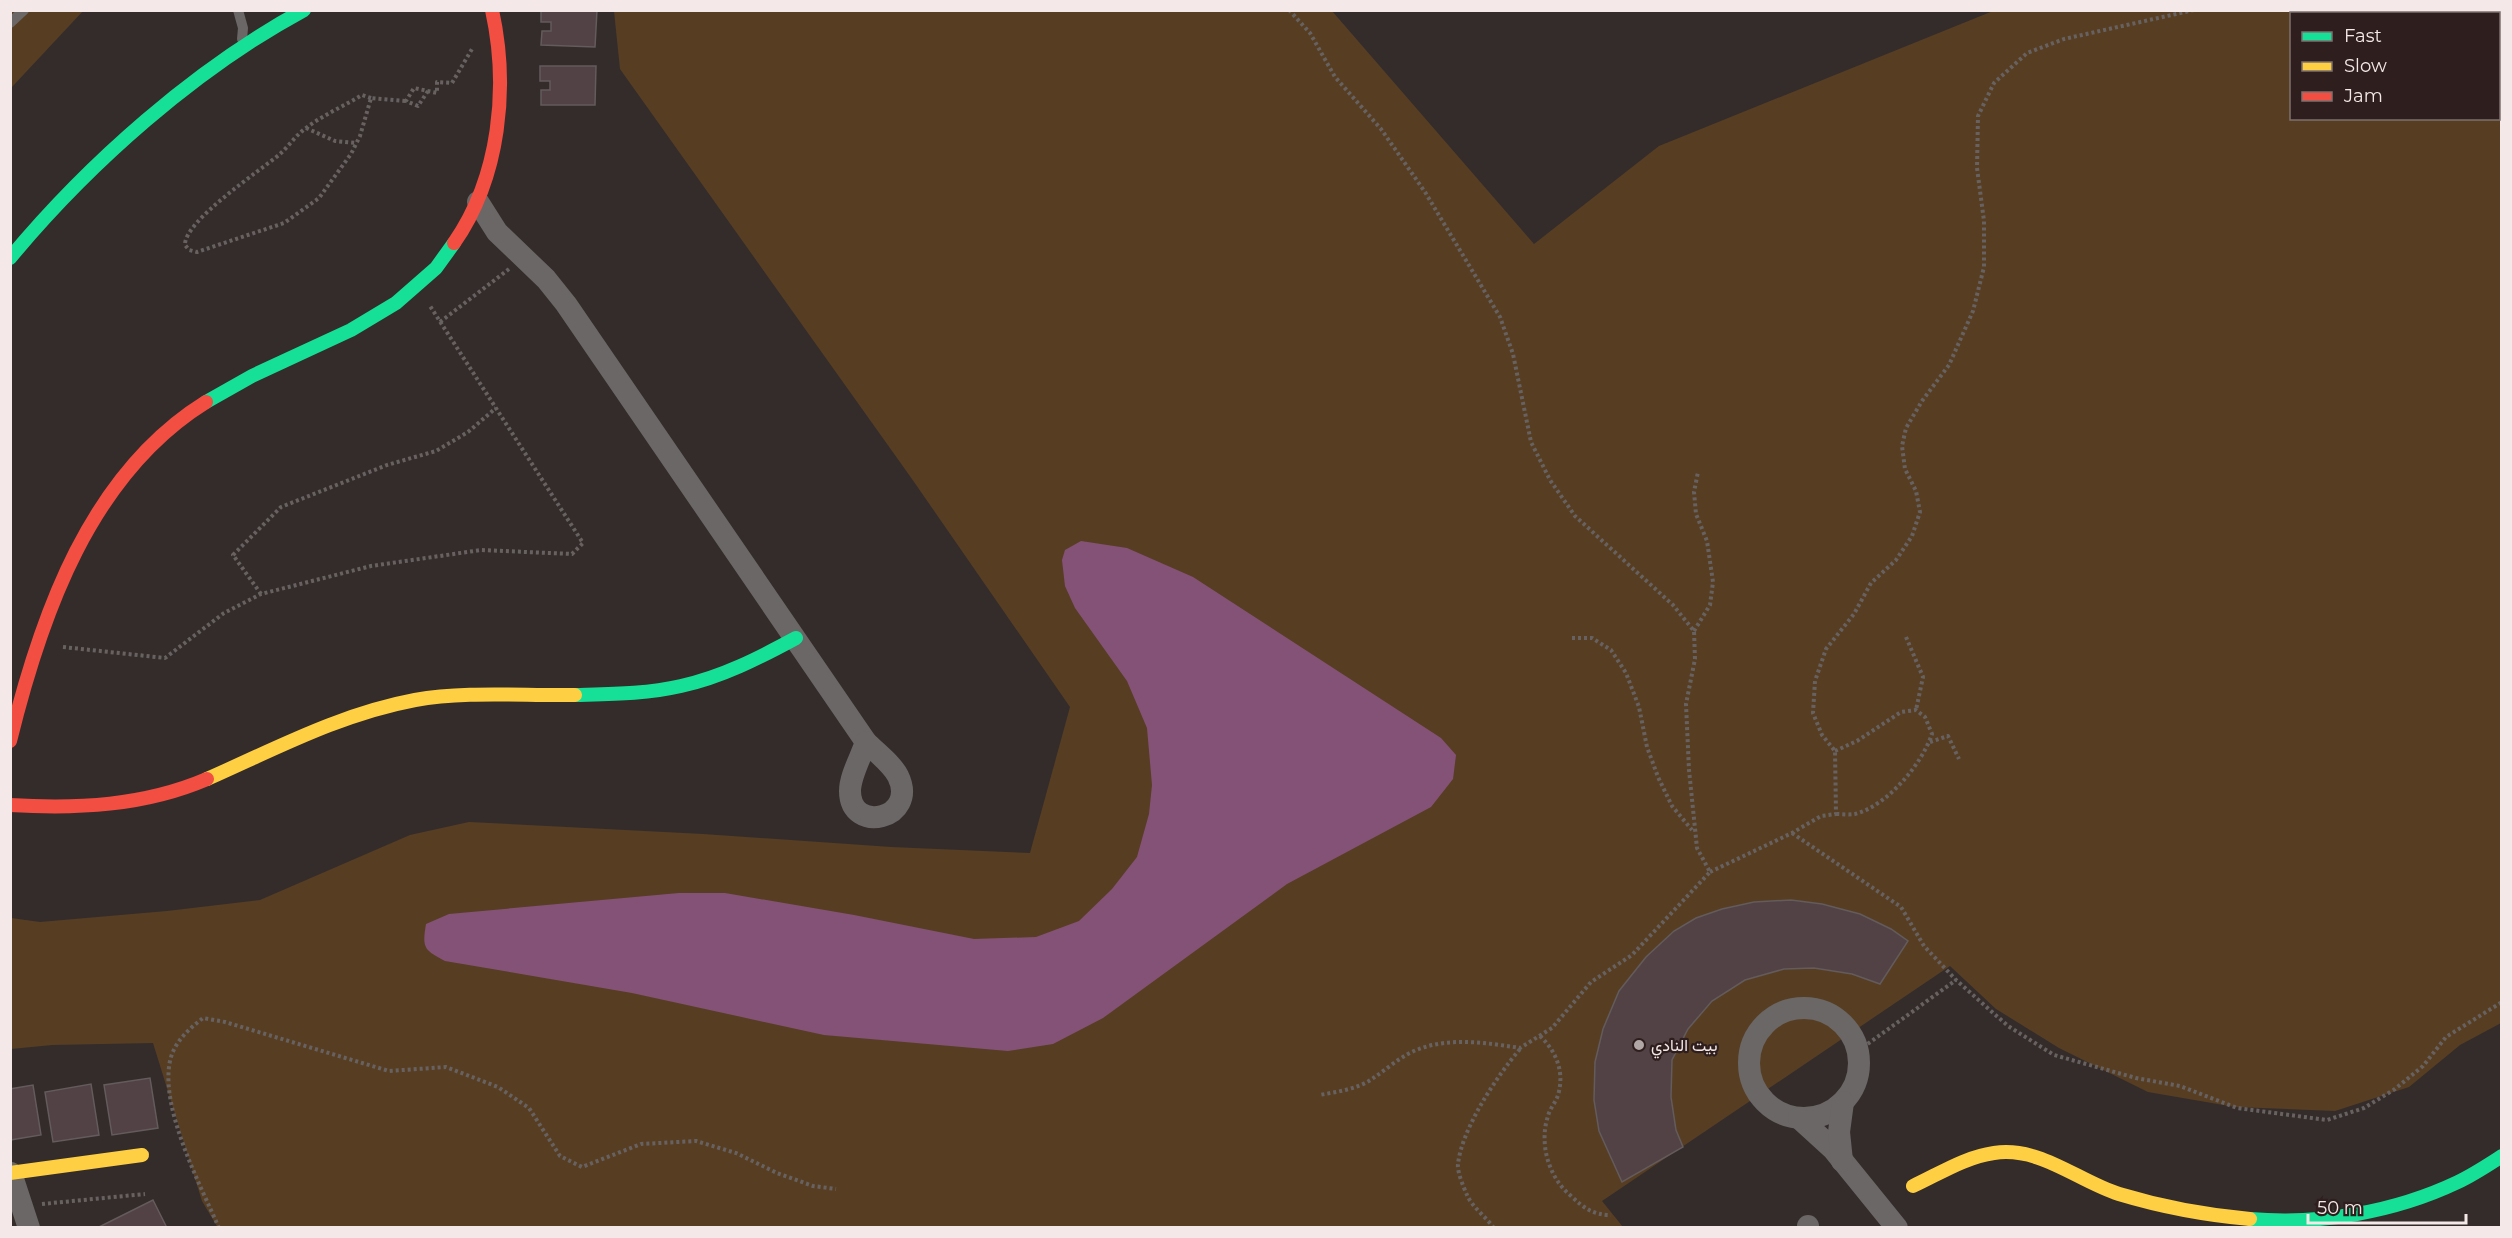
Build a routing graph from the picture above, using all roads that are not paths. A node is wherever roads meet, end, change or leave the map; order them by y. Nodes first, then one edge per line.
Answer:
1 (24, 10) edge
2 (238, 10) edge
3 (304, 10) edge
4 (492, 10) edge
5 (10, 23) edge
6 (240, 49) junction
7 (478, 202) junction
8 (459, 237) junction
9 (505, 240) junction
10 (10, 258) edge
11 (796, 638) junction
12 (10, 741) edge
13 (866, 742) dead end
14 (10, 805) edge
15 (1843, 1102) junction
16 (1799, 1118) junction
17 (142, 1155) dead end
18 (2502, 1156) edge
19 (1842, 1161) junction
20 (11, 1173) edge
21 (1913, 1186) dead end
22 (29, 1227) edge
23 (1897, 1227) edge

1 - 5 lane
2 - 6 lane
3 - 6 street
4 - 7 street
6 - 10 street
7 - 8 street
7 - 9 street
8 - 9 street
8 - 12 street
9 - 11 street
11 - 13 street
11 - 14 street
15 - 16 street
15 - 16 street
15 - 19 street
16 - 19 street
17 - 20 street
18 - 21 street
19 - 23 street
20 - 22 street

